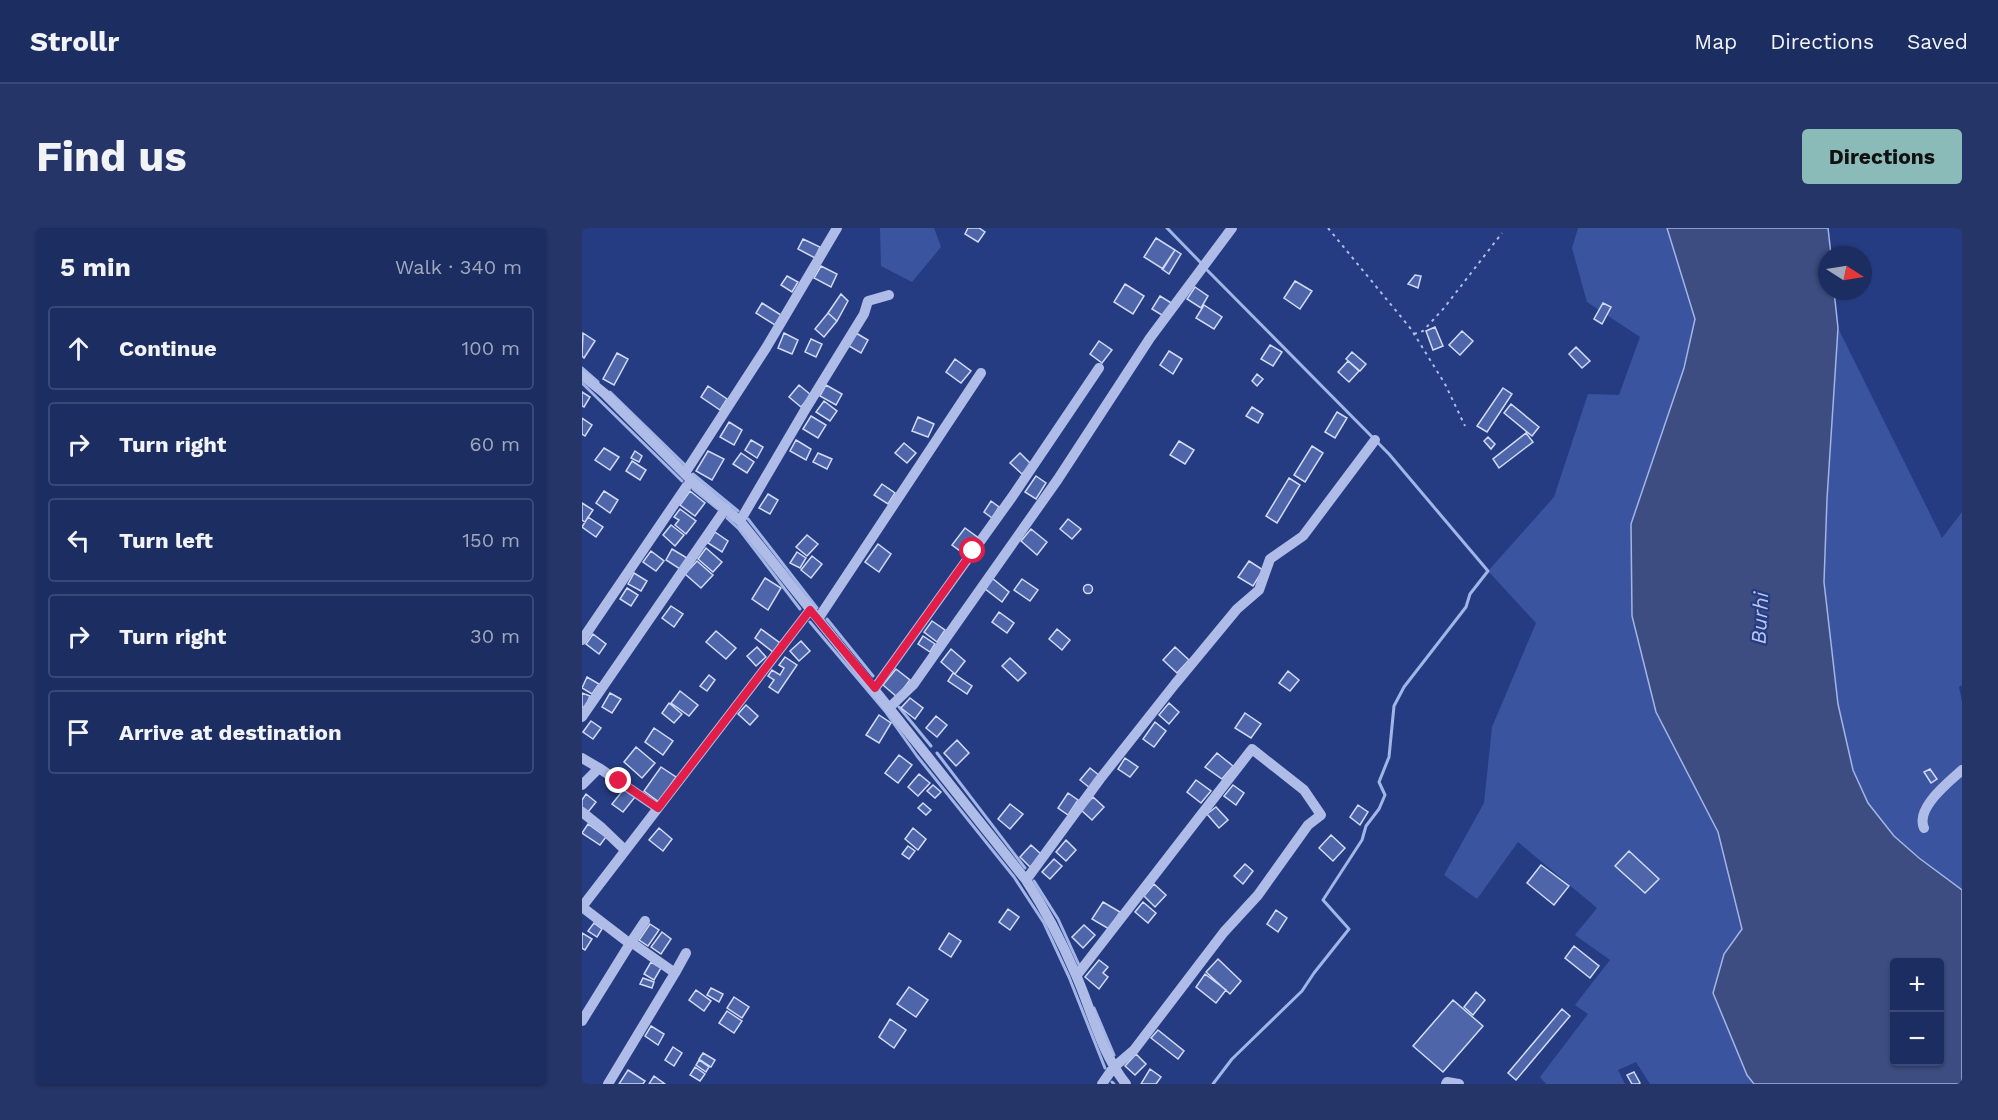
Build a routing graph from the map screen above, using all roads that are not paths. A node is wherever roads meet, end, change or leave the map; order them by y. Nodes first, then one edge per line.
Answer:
1 (837, 228) edge
2 (1232, 228) edge
3 (890, 295) dead end
4 (1099, 368) dead end
5 (981, 373) dead end
6 (582, 375) edge
7 (1375, 440) dead end
8 (689, 477) junction
9 (726, 508) junction
10 (740, 521) junction
11 (810, 610) junction
12 (818, 619) junction
13 (582, 640) edge
14 (875, 688) junction
15 (890, 707) junction
16 (582, 717) edge
17 (582, 758) edge
18 (599, 768) junction
19 (1962, 770) edge
20 (582, 785) edge
21 (658, 808) junction
22 (582, 812) edge
23 (1924, 828) dead end
24 (625, 850) junction
25 (1026, 880) junction
26 (582, 907) edge
27 (645, 921) dead end
28 (630, 943) junction
29 (686, 953) dead end
30 (675, 974) junction
31 (1077, 975) junction
32 (582, 1021) edge
33 (1113, 1068) junction
34 (608, 1084) edge
35 (1102, 1084) edge
36 (1126, 1084) edge
37 (1446, 1084) edge
38 (1459, 1084) edge

1 - 8 street
2 - 15 street
3 - 10 street
4 - 14 street
5 - 12 street
6 - 8 street
7 - 25 street
8 - 9 street
8 - 13 street
9 - 10 street
9 - 16 street
10 - 11 street
11 - 12 street
11 - 21 street
12 - 14 street
14 - 15 street
15 - 25 street
17 - 18 street
18 - 20 street
18 - 21 street
19 - 23 street
21 - 24 street
22 - 24 street
24 - 26 street
25 - 31 street
26 - 28 street
27 - 28 street
28 - 30 street
28 - 32 street
29 - 30 street
30 - 34 street
31 - 33 street
31 - 33 street
33 - 35 street
33 - 36 street
37 - 38 street

